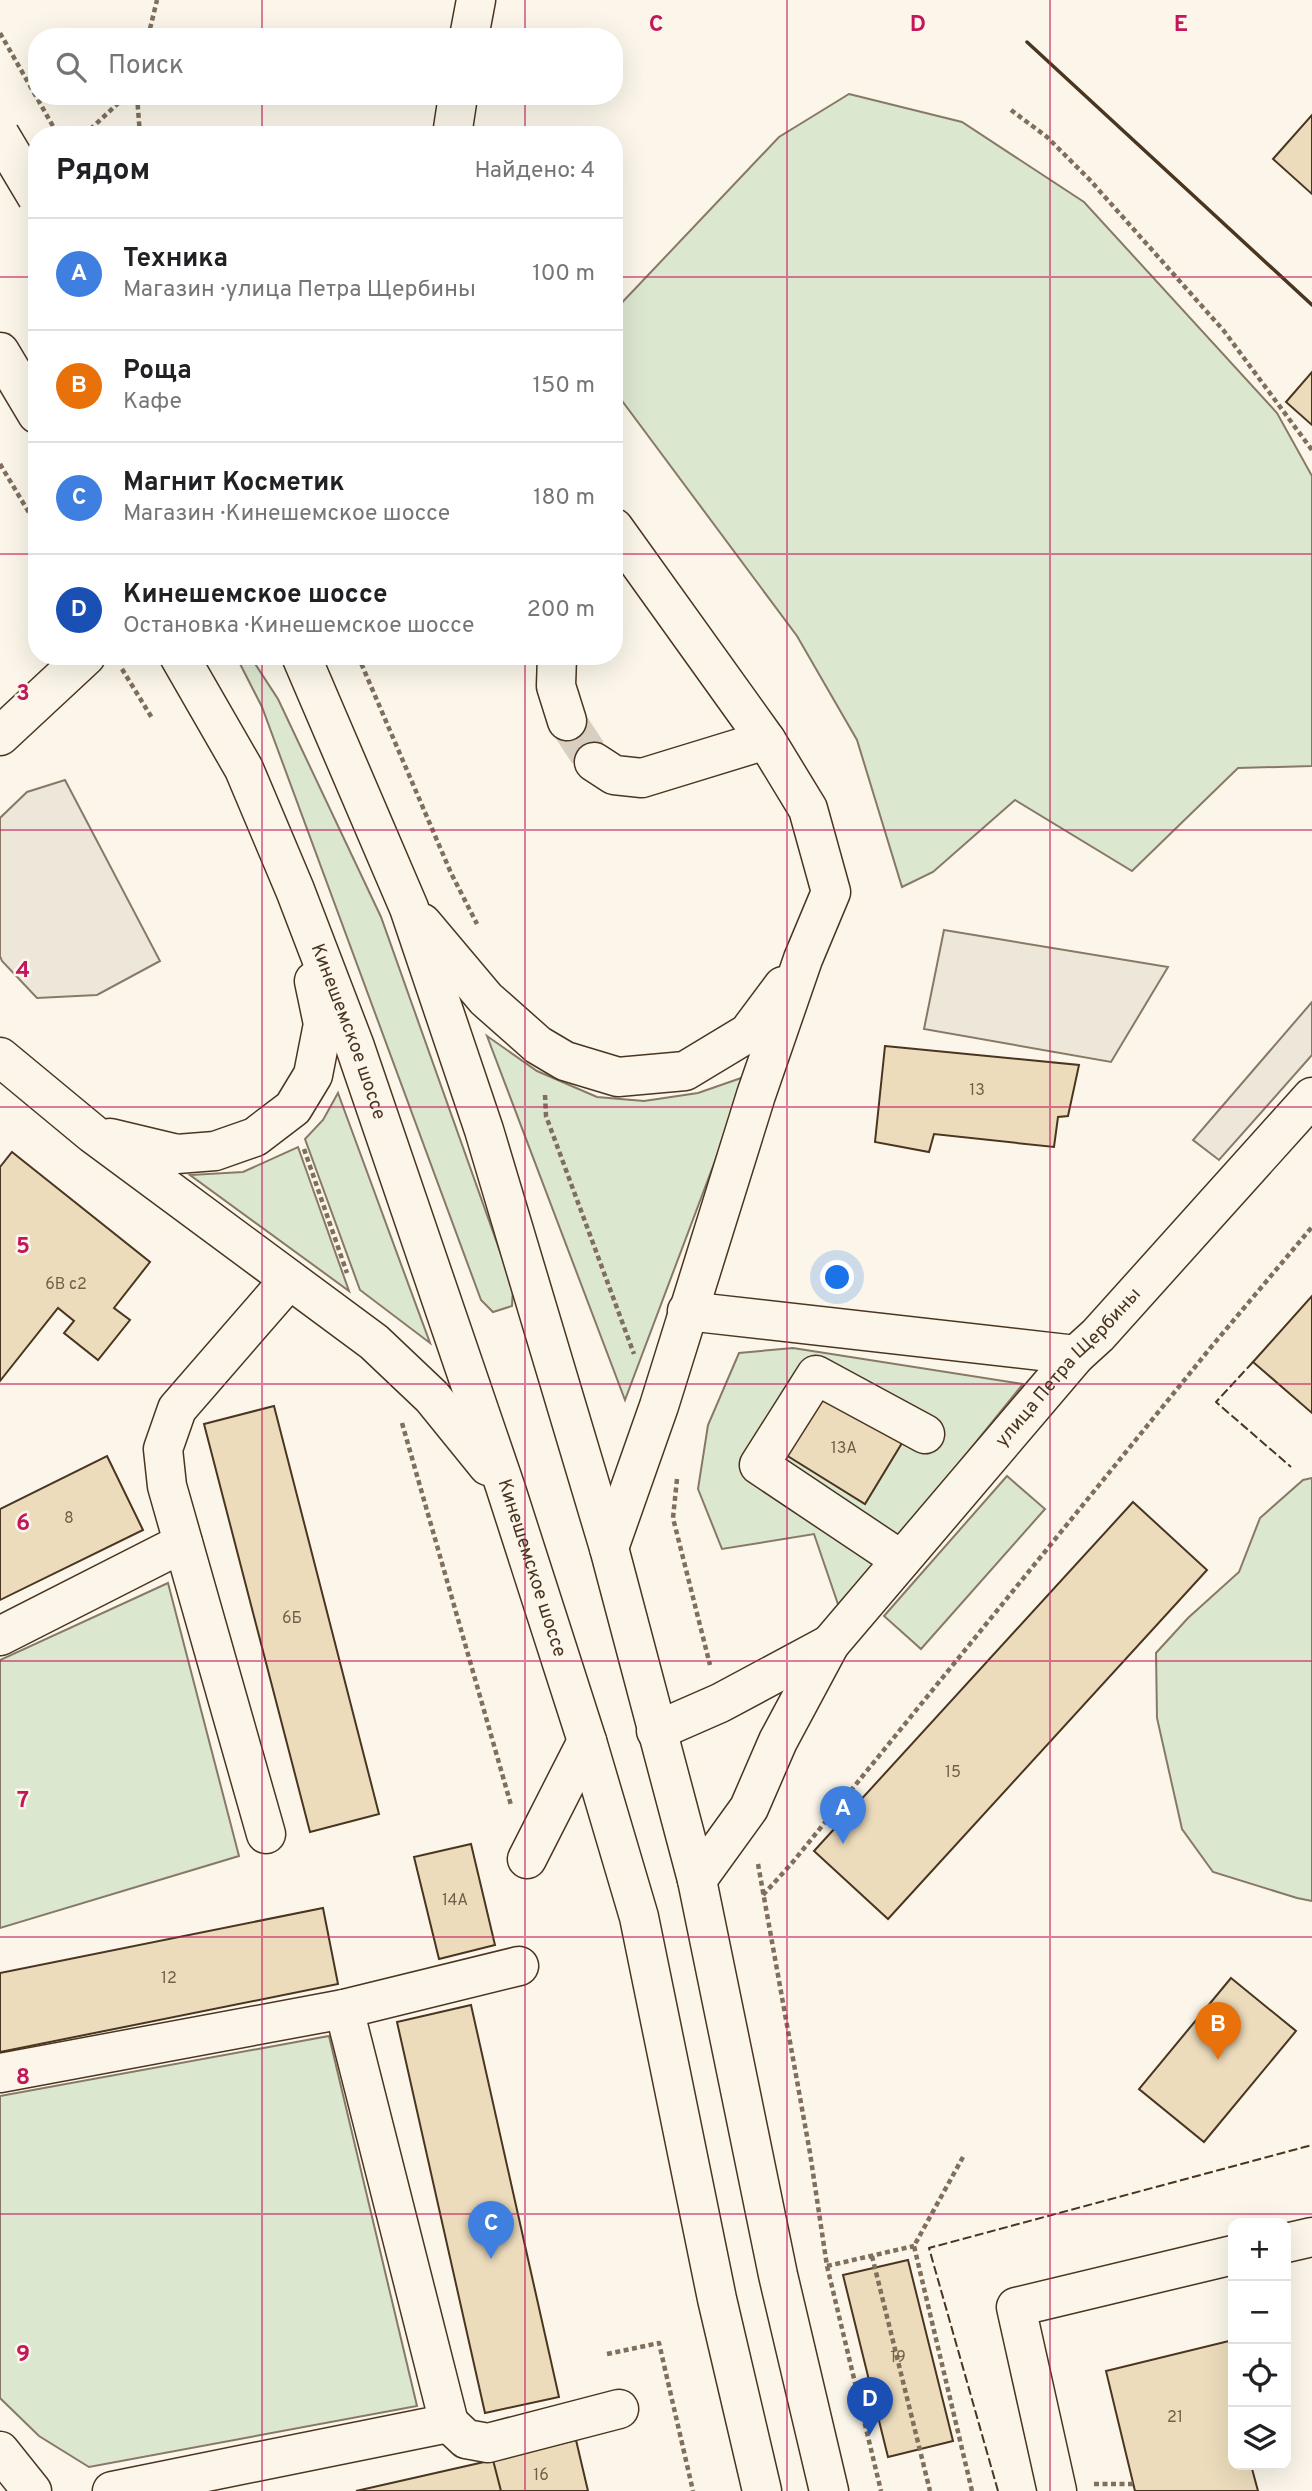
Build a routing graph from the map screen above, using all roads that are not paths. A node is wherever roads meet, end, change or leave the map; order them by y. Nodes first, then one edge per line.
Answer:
1 (476, 0) edge
2 (471, 28) edge
3 (457, 105) edge
4 (453, 126) edge
5 (0, 135) edge
6 (28, 182) edge
7 (0, 352) edge
8 (28, 399) edge
9 (623, 553) edge
10 (98, 665) edge
11 (305, 665) edge
12 (556, 665) edge
13 (186, 669) edge
14 (567, 721) tunnel mouth
15 (0, 736) edge
16 (765, 740) junction
17 (594, 762) tunnel mouth
18 (295, 890) junction
19 (409, 908) junction
20 (803, 959) junction
21 (0, 1057) edge
22 (1312, 1097) edge
23 (93, 1134) junction
24 (289, 1280) junction
25 (687, 1311) junction
26 (1076, 1355) junction
27 (925, 1434) dead end
28 (505, 1486) junction
29 (183, 1543) junction
30 (609, 1548) junction
31 (901, 1560) junction
32 (0, 1636) edge
33 (830, 1644) junction
34 (656, 1731) junction
35 (587, 1741) junction
36 (266, 1834) dead end
37 (527, 1859) road end
38 (697, 1880) junction
39 (519, 1966) dead end
40 (344, 2009) junction
41 (0, 2073) edge
42 (1312, 2237) edge
43 (1291, 2242) edge
44 (1228, 2256) edge
45 (619, 2409) dead end
46 (449, 2423) junction
47 (0, 2451) edge
48 (32, 2491) edge
49 (112, 2491) edge
50 (762, 2491) edge
51 (829, 2491) edge
52 (1057, 2491) edge

1 - 2 main road
3 - 4 main road
5 - 6 main road, bridge
7 - 8 main road
9 - 16 main road
10 - 15 main road
11 - 19 main road
12 - 14 main road
13 - 18 main road, Кинешемское шоссе
16 - 17 main road
16 - 20 main road
18 - 23 main road
18 - 28 main road, Кинешемское шоссе
19 - 20 main road
19 - 30 main road
20 - 25 main road
21 - 23 main road
22 - 26 main road, улица Петра Щербины
23 - 24 main road
24 - 28 main road
24 - 29 main road
25 - 26 main road
25 - 30 main road
26 - 31 main road, улица Петра Щербины
27 - 31 main road
28 - 35 main road, Кинешемское шоссе
29 - 32 main road
29 - 36 main road
30 - 34 main road
31 - 33 main road, улица Петра Щербины
33 - 34 main road, улица Петра Щербины
33 - 38 main road, улица Петра Щербины
34 - 38 main road
35 - 37 main road
35 - 50 main road, Кинешемское шоссе
38 - 51 main road
39 - 40 main road
40 - 41 main road
40 - 46 main road
42 - 43 main road
44 - 52 main road
45 - 46 main road
46 - 49 main road
47 - 48 main road

